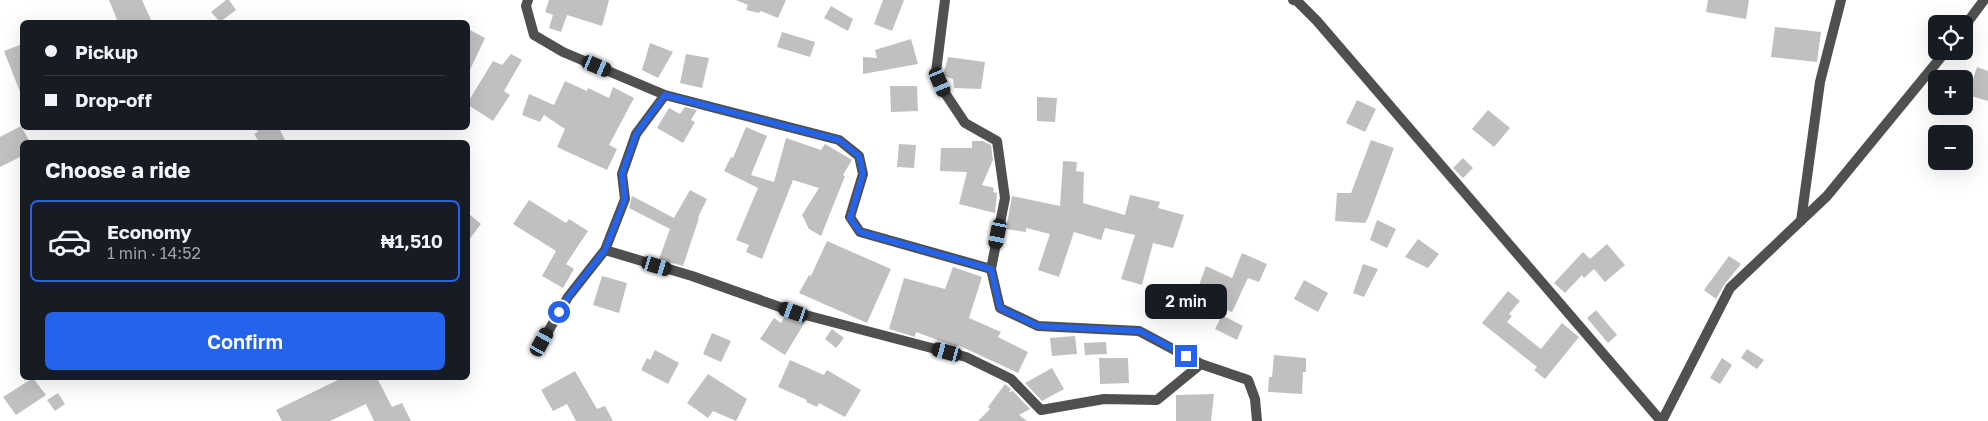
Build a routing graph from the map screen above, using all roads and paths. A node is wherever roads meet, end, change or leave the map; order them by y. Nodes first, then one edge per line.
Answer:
1 (528, 0) edge
2 (945, 0) edge
3 (1293, 0) edge
4 (1840, 0) edge
5 (1984, 0) edge
6 (1973, 15) edge
7 (1939, 60) edge
8 (665, 95) junction
9 (1802, 221) junction
10 (605, 250) junction
11 (991, 269) junction
12 (542, 342) dead end
13 (1201, 364) junction
14 (1257, 421) edge
15 (1661, 421) edge

1 - 8 street
2 - 11 street
3 - 15 street
4 - 9 street
5 - 6 street
7 - 9 street
8 - 10 street
8 - 11 street
9 - 15 street
10 - 12 street
10 - 13 street
11 - 13 street
13 - 14 street

